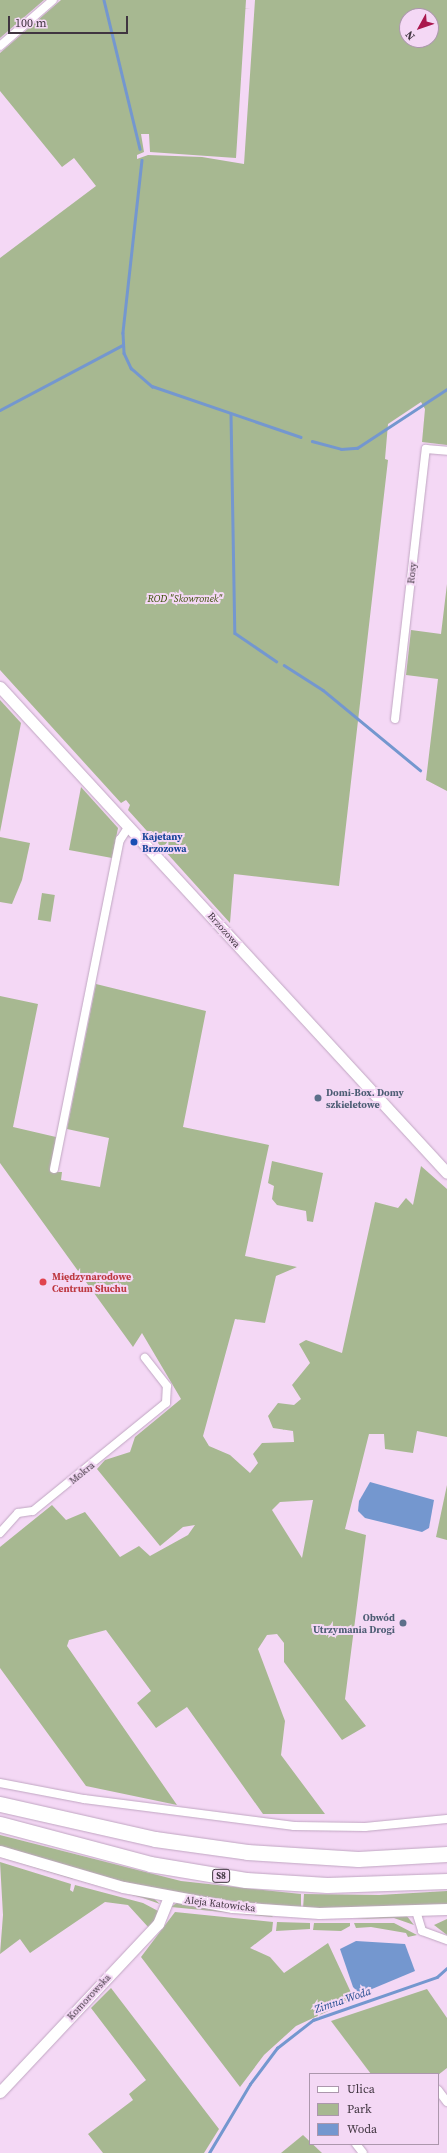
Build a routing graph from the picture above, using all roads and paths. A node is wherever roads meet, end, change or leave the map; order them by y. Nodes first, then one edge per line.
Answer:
1 (53, 0) edge
2 (0, 46) edge
3 (447, 451) edge
4 (0, 687) edge
5 (395, 718) dead end
6 (129, 826) junction
7 (54, 1169) dead end
8 (447, 1173) edge
9 (145, 1358) dead end
10 (0, 1533) edge
11 (0, 1783) edge
12 (0, 1804) edge
13 (447, 1819) edge
14 (0, 1824) edge
15 (0, 1851) edge
16 (447, 1854) edge
17 (447, 1881) edge
18 (169, 1897) junction
19 (447, 1909) edge
20 (416, 1911) junction
21 (447, 1940) edge
22 (439, 2091) edge
23 (0, 2092) edge
24 (447, 2102) edge
25 (357, 2145) edge
26 (363, 2153) edge

1 - 2 street
3 - 5 street, Rosy
4 - 6 street, Brzozowa
6 - 7 street
6 - 8 street, Brzozowa
9 - 10 street, Mokra
11 - 13 street
12 - 16 highway
14 - 17 highway, S8
15 - 18 street, Aleja Katowicka
18 - 20 street, Aleja Katowicka
18 - 23 street, Komorowska
19 - 20 street, Aleja Katowicka
20 - 21 street
22 - 24 street
25 - 26 street

